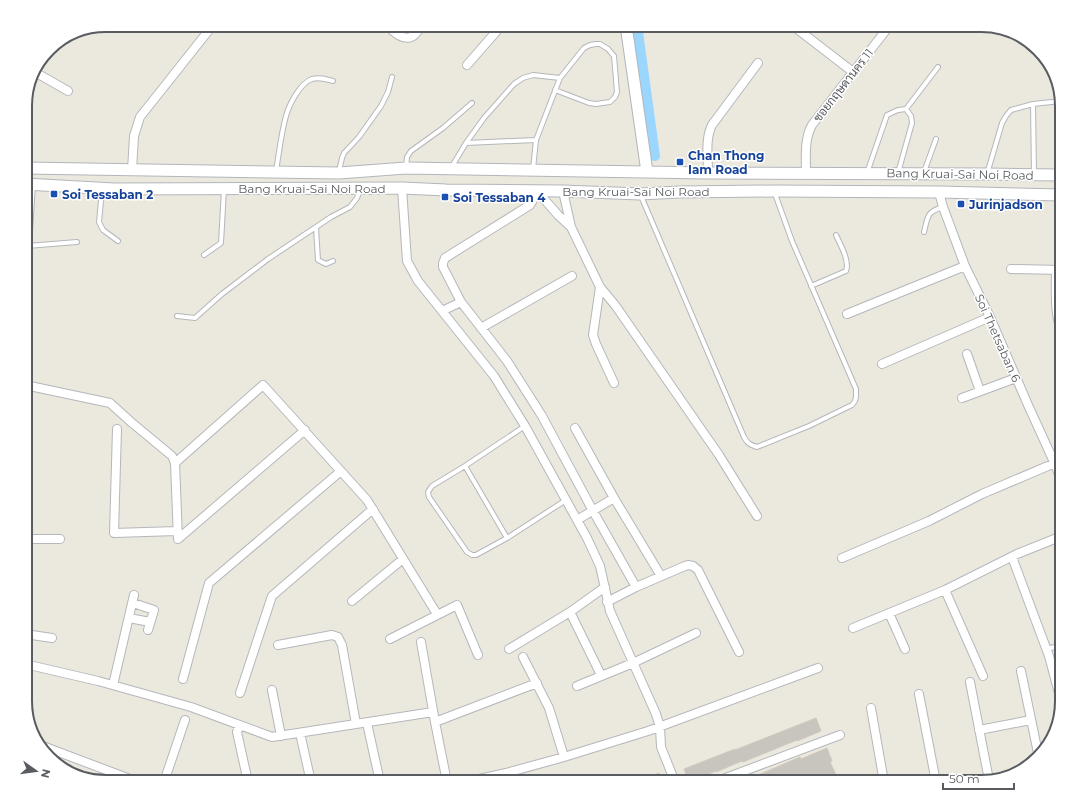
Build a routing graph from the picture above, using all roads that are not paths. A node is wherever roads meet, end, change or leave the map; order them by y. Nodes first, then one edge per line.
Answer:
1 (207, 32) edge
2 (395, 32) edge
3 (417, 32) edge
4 (496, 32) edge
5 (627, 32) edge
6 (801, 32) edge
7 (884, 32) edge
8 (758, 63) dead end
9 (467, 64) dead end
10 (938, 67) dead end
11 (853, 72) junction
12 (39, 75) edge
13 (392, 77) dead end
14 (560, 78) junction
15 (333, 81) dead end
16 (555, 90) junction
17 (68, 91) dead end
18 (1055, 102) edge
19 (472, 103) dead end
20 (1033, 104) junction
21 (906, 109) junction
22 (936, 139) dead end
23 (536, 140) junction
24 (466, 143) junction
25 (32, 168) edge
26 (406, 168) junction
27 (450, 169) junction
28 (132, 170) junction
29 (162, 170) junction
30 (533, 171) junction
31 (276, 172) junction
32 (647, 172) junction
33 (339, 173) junction
34 (708, 173) junction
35 (839, 173) junction
36 (867, 173) junction
37 (806, 174) junction
38 (898, 174) junction
39 (923, 174) junction
40 (987, 174) junction
41 (1034, 175) junction
42 (1055, 175) edge
43 (32, 184) edge
44 (103, 188) junction
45 (224, 188) junction
46 (361, 188) junction
47 (402, 188) junction
48 (162, 189) junction
49 (535, 191) junction
50 (563, 191) junction
51 (774, 191) junction
52 (839, 192) junction
53 (939, 192) junction
54 (640, 194) junction
55 (1055, 195) edge
56 (943, 207) junction
57 (571, 227) junction
58 (316, 228) junction
59 (924, 232) dead end
60 (836, 235) dead end
61 (118, 241) dead end
62 (76, 242) dead end
63 (32, 246) edge
64 (204, 255) dead end
65 (333, 261) dead end
66 (965, 266) junction
67 (1011, 269) dead end
68 (1055, 270) edge
69 (572, 276) dead end
70 (811, 286) junction
71 (600, 287) junction
72 (461, 302) junction
73 (442, 311) junction
74 (847, 314) dead end
75 (177, 316) dead end
76 (990, 316) junction
77 (481, 328) junction
78 (968, 354) dead end
79 (882, 364) dead end
80 (1016, 378) junction
81 (614, 383) dead end
82 (32, 386) edge
83 (980, 391) junction
84 (962, 398) dead end
85 (525, 426) junction
86 (575, 428) dead end
87 (117, 429) dead end
88 (305, 430) junction
89 (1055, 455) edge
90 (1055, 462) edge
91 (175, 463) junction
92 (465, 466) junction
93 (341, 470) junction
94 (614, 498) junction
95 (566, 500) junction
96 (373, 509) junction
97 (593, 511) junction
98 (757, 516) dead end
99 (577, 520) junction
100 (177, 531) junction
101 (507, 538) junction
102 (32, 539) edge
103 (60, 539) dead end
104 (1055, 539) edge
105 (1012, 557) junction
106 (842, 558) dead end
107 (403, 559) junction
108 (662, 576) junction
109 (605, 587) junction
110 (636, 588) junction
111 (945, 590) junction
112 (134, 594) dead end
113 (352, 602) dead end
114 (607, 602) junction
115 (133, 604) junction
116 (570, 612) junction
117 (889, 613) junction
118 (438, 614) junction
119 (129, 618) junction
120 (853, 628) dead end
121 (696, 633) dead end
122 (32, 635) edge
123 (52, 638) dead end
124 (390, 639) dead end
125 (421, 642) dead end
126 (278, 645) dead end
127 (1055, 647) edge
128 (509, 649) dead end
129 (1047, 649) junction
130 (904, 650) dead end
131 (739, 652) dead end
132 (478, 655) dead end
133 (523, 657) dead end
134 (634, 663) junction
135 (32, 666) edge
136 (818, 668) dead end
137 (1021, 671) dead end
138 (601, 676) junction
139 (983, 676) dead end
140 (183, 679) dead end
141 (1055, 679) edge
142 (970, 682) dead end
143 (537, 684) junction
144 (113, 685) junction
145 (577, 686) dead end
146 (272, 690) dead end
147 (240, 693) dead end
148 (919, 694) dead end
149 (871, 708) dead end
150 (433, 712) junction
151 (185, 720) dead end
152 (1031, 720) junction
153 (434, 722) junction
154 (366, 723) junction
155 (356, 724) junction
156 (240, 725) junction
157 (660, 727) junction
158 (979, 730) junction
159 (300, 733) junction
160 (840, 735) dead end
161 (281, 736) junction
162 (49, 748) edge
163 (1037, 750) edge
164 (564, 757) junction
165 (119, 775) edge
166 (166, 775) edge
167 (246, 775) edge
168 (309, 775) edge
169 (378, 775) edge
170 (445, 775) edge
171 (515, 775) edge
172 (671, 775) edge
173 (734, 775) edge
174 (883, 775) edge
175 (935, 775) edge
176 (988, 775) edge

1 - 28 street
2 - 3 street
4 - 9 street
5 - 32 main road
6 - 11 street
7 - 11 street, ซอยกฤษดานคร 11
8 - 34 street
10 - 21 lane
11 - 37 street, ซอยกฤษดานคร 11
12 - 17 street
13 - 33 lane
14 - 16 lane
14 - 16 lane
14 - 24 lane
15 - 31 lane
16 - 23 lane
18 - 20 lane
19 - 26 lane
20 - 40 lane
20 - 41 lane
21 - 36 lane
21 - 38 lane
22 - 39 lane
23 - 24 lane
23 - 30 lane
24 - 27 lane
25 - 28 main road, Bang Kruai-Sai Noi Road
26 - 27 main road, Bang Kruai-Sai Noi Road
26 - 33 main road, Bang Kruai-Sai Noi Road
27 - 30 main road, Bang Kruai-Sai Noi Road
28 - 29 main road, Bang Kruai-Sai Noi Road
29 - 31 main road, Bang Kruai-Sai Noi Road
29 - 48 main road
30 - 32 main road, Bang Kruai-Sai Noi Road
31 - 33 main road, Bang Kruai-Sai Noi Road
32 - 34 main road, Bang Kruai-Sai Noi Road
34 - 37 main road, Bang Kruai-Sai Noi Road
35 - 36 main road, Bang Kruai-Sai Noi Road
35 - 37 main road, Bang Kruai-Sai Noi Road
35 - 52 main road
36 - 38 main road, Bang Kruai-Sai Noi Road
38 - 39 main road, Bang Kruai-Sai Noi Road
39 - 40 main road, Bang Kruai-Sai Noi Road
40 - 41 main road, Bang Kruai-Sai Noi Road
41 - 42 main road, Bang Kruai-Sai Noi Road
43 - 44 main road, Bang Kruai-Sai Noi Road
44 - 48 main road, Bang Kruai-Sai Noi Road
44 - 61 lane
45 - 46 main road, Bang Kruai-Sai Noi Road
45 - 48 main road, Bang Kruai-Sai Noi Road
45 - 64 lane
46 - 47 main road, Bang Kruai-Sai Noi Road
46 - 58 lane
47 - 49 main road, Bang Kruai-Sai Noi Road
47 - 73 street
49 - 50 main road, Bang Kruai-Sai Noi Road
49 - 57 street
49 - 72 street
50 - 54 main road, Bang Kruai-Sai Noi Road
50 - 57 street
51 - 52 main road, Bang Kruai-Sai Noi Road
51 - 54 main road, Bang Kruai-Sai Noi Road
51 - 70 lane
52 - 53 main road, Bang Kruai-Sai Noi Road
53 - 55 main road, Bang Kruai-Sai Noi Road
53 - 56 street, Soi Thetsaban 6
54 - 70 lane
56 - 59 lane
56 - 66 street, Soi Thetsaban 6
57 - 71 street
58 - 65 lane
58 - 75 lane
60 - 70 lane
62 - 63 lane
66 - 74 street
66 - 76 street, Soi Thetsaban 6
67 - 68 street
69 - 77 street
71 - 81 street
71 - 98 street
72 - 73 street
72 - 77 street
73 - 85 street
76 - 79 street
76 - 80 street, Soi Thetsaban 6
77 - 97 street
78 - 83 street
80 - 83 street
80 - 89 street, Soi Thetsaban 6
82 - 91 street
83 - 84 street
85 - 92 lane
85 - 95 street
86 - 94 street
87 - 100 street
88 - 91 street
88 - 93 street
88 - 100 street
90 - 106 street
91 - 100 street
92 - 101 lane
92 - 101 lane
93 - 96 street
93 - 140 street
94 - 97 street
94 - 108 street
95 - 99 street
95 - 101 lane
96 - 107 street
96 - 147 street
97 - 99 street
97 - 110 street
99 - 109 street
102 - 103 street
104 - 105 street
105 - 111 street
105 - 129 street
107 - 113 street
107 - 118 street
108 - 110 street
108 - 131 street
109 - 114 street
109 - 116 street
110 - 114 street
111 - 117 street
111 - 139 street
112 - 115 street
114 - 134 street
115 - 119 street
115 - 119 street
116 - 128 street
116 - 138 street
117 - 120 street
117 - 130 street
118 - 124 street
118 - 132 street
119 - 144 street
121 - 134 street
122 - 123 street
125 - 150 street
126 - 155 street
127 - 129 lane
129 - 141 street
133 - 143 street
134 - 138 street
134 - 157 street
135 - 144 street
136 - 157 street
137 - 152 street
138 - 145 street
142 - 158 street
143 - 153 street
143 - 164 street
144 - 156 street
146 - 161 street
148 - 175 street
149 - 174 street
150 - 153 street
150 - 154 street
151 - 166 street
152 - 158 street
152 - 163 street
153 - 170 street
154 - 155 street
154 - 169 street
155 - 159 street
156 - 161 street
156 - 167 street
157 - 164 street
157 - 172 street
158 - 176 street
159 - 161 street
159 - 168 street
160 - 173 street
162 - 165 street
164 - 171 street

